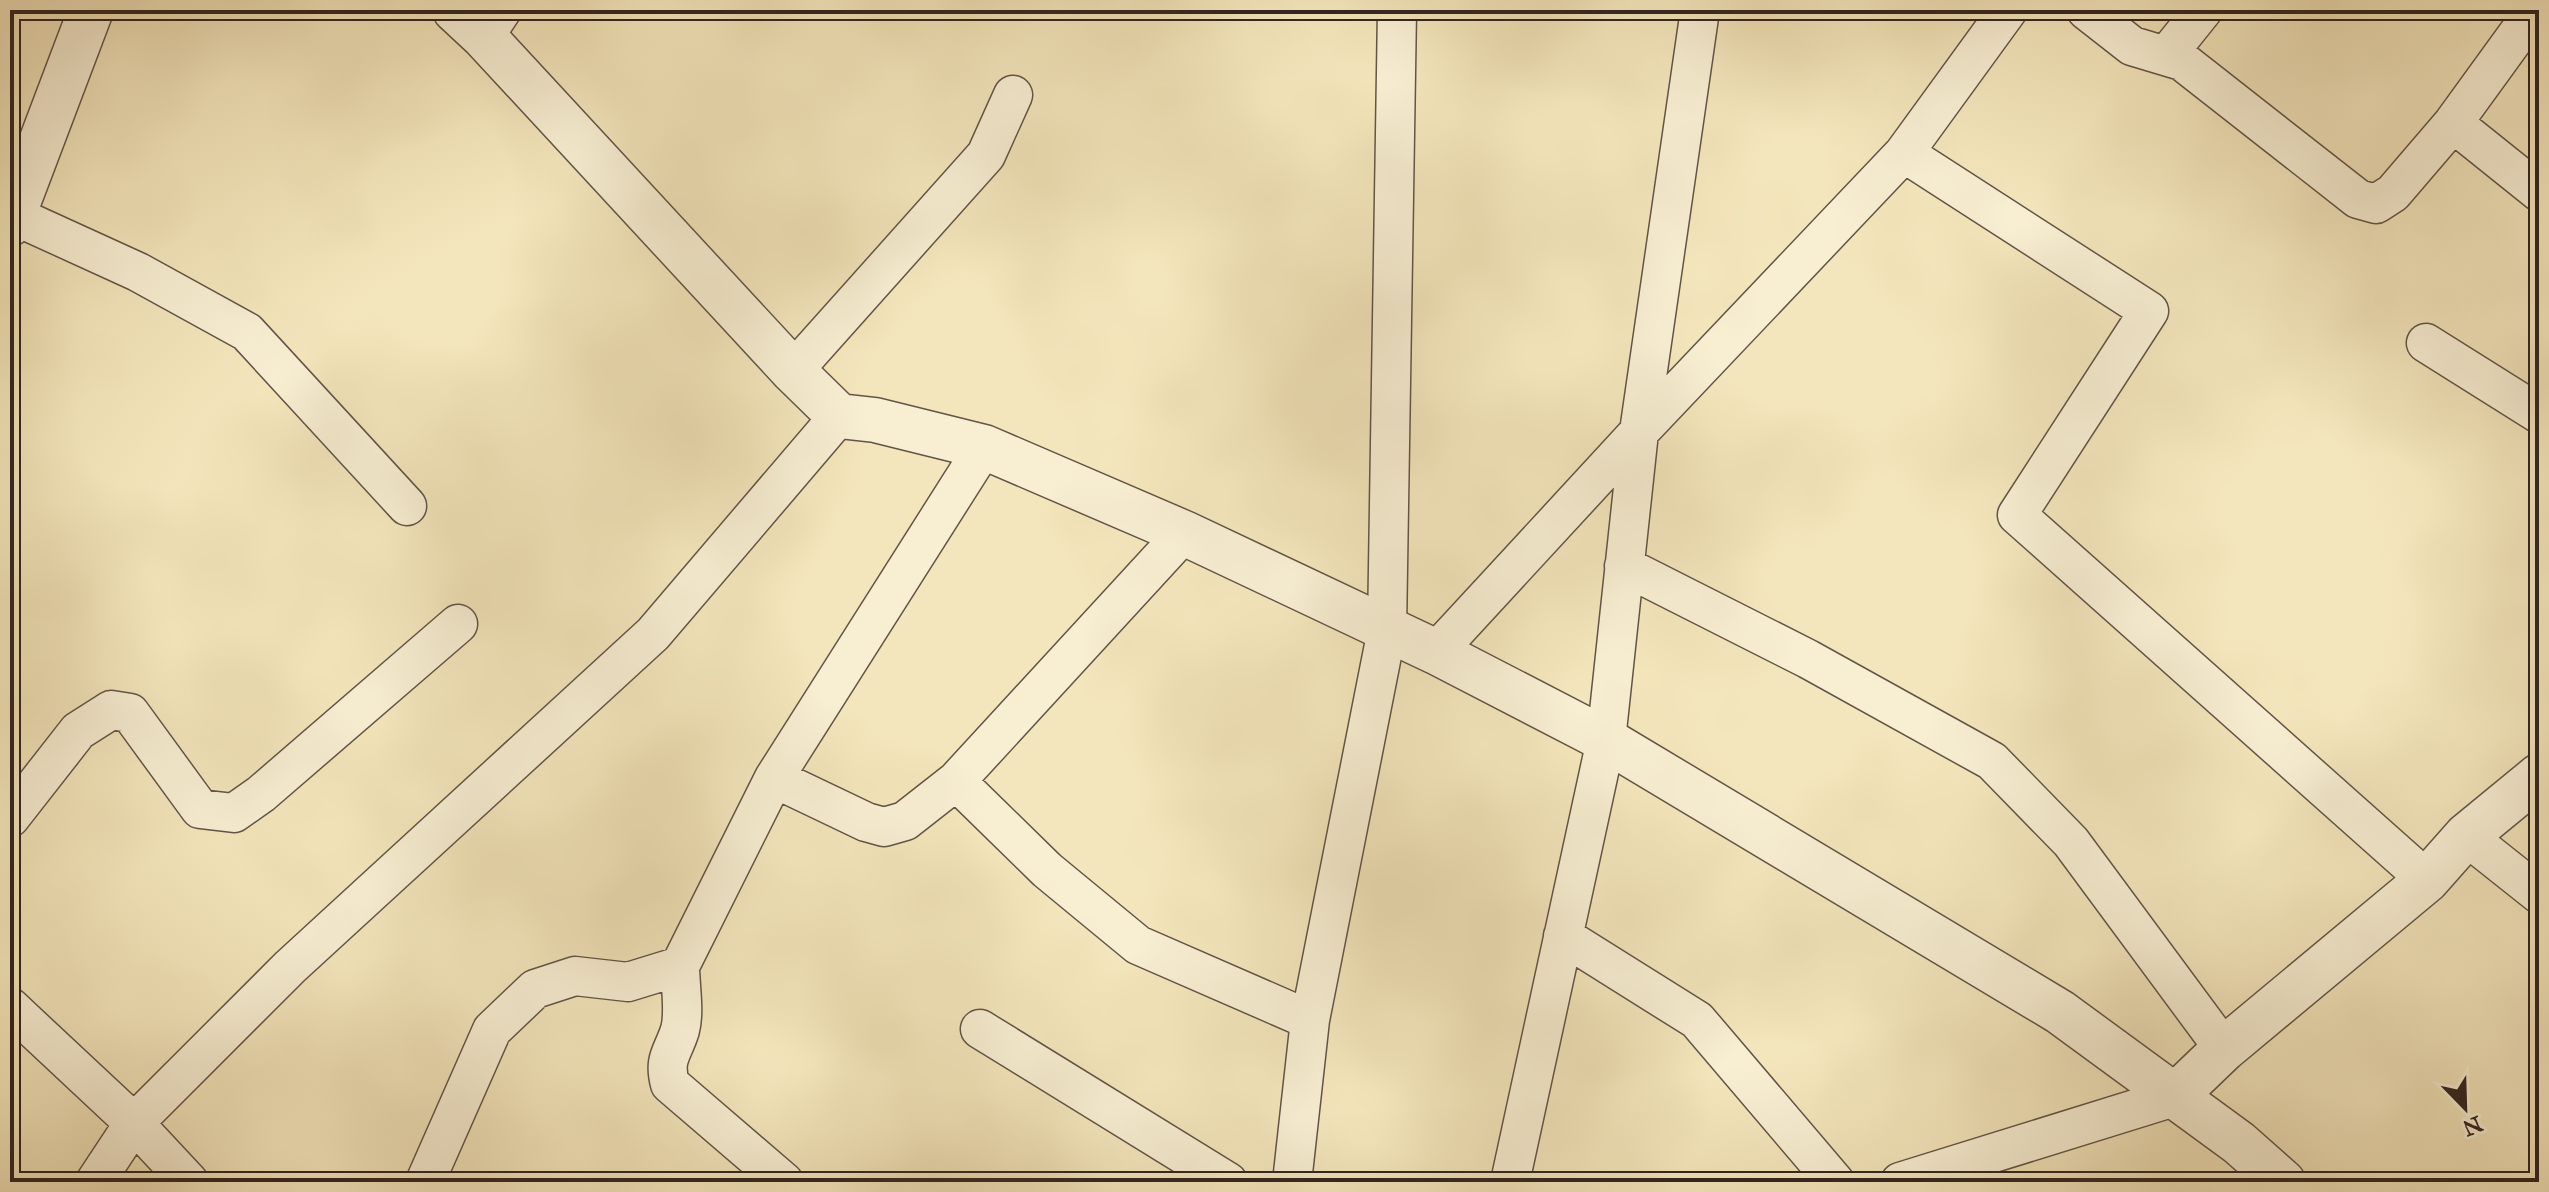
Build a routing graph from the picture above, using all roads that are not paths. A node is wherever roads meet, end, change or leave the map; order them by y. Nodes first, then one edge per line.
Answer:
1 (91, 10) edge
2 (1397, 10) edge
3 (1700, 10) edge
4 (2008, 10) edge
5 (2086, 10) edge
6 (2203, 10) edge
7 (2535, 10) edge
8 (480, 19) edge
9 (2166, 56) junction
10 (1013, 95) dead end
11 (2453, 123) junction
12 (1904, 153) junction
13 (2539, 192) edge
14 (12, 220) edge
15 (2426, 343) dead end
16 (793, 371) junction
17 (2539, 414) edge
18 (839, 416) junction
19 (1639, 432) junction
20 (984, 447) junction
21 (407, 506) dead end
22 (1184, 533) junction
23 (1624, 566) junction
24 (458, 624) dead end
25 (1387, 630) junction
26 (1436, 652) junction
27 (1606, 740) junction
28 (2539, 776) edge
29 (774, 778) junction
30 (956, 781) junction
31 (10, 818) edge
32 (2466, 836) junction
33 (2427, 880) junction
34 (2539, 894) edge
35 (1563, 936) junction
36 (680, 966) junction
37 (10, 1007) edge
38 (1310, 1020) junction
39 (980, 1029) dead end
40 (2224, 1049) junction
41 (2174, 1097) junction
42 (134, 1123) junction
43 (95, 1182) edge
44 (189, 1182) edge
45 (425, 1182) edge
46 (784, 1182) edge
47 (1228, 1182) edge
48 (1292, 1182) edge
49 (1510, 1182) edge
50 (1835, 1182) edge
51 (1900, 1182) edge
52 (2283, 1182) edge

1 - 14 street
2 - 25 street
3 - 19 street
4 - 12 street
5 - 9 street
6 - 9 street
7 - 11 street
8 - 16 street
9 - 11 street
10 - 16 street
11 - 13 street
12 - 19 street
12 - 33 street
14 - 21 street
15 - 17 street
16 - 18 street
18 - 20 street
18 - 42 street
19 - 23 street
19 - 26 street
20 - 22 street
20 - 29 street
22 - 25 street
22 - 30 street
23 - 27 street
23 - 40 street
24 - 31 street
25 - 26 street
25 - 38 street
26 - 27 street
27 - 35 street
27 - 41 street
28 - 32 street
29 - 30 street
29 - 36 street
30 - 38 street
32 - 33 street
32 - 34 street
33 - 40 street
35 - 49 street
35 - 50 street
36 - 45 street
36 - 46 street
37 - 42 street
38 - 48 street
39 - 47 street
40 - 41 street
41 - 51 street
41 - 52 street
42 - 43 street
42 - 44 street

